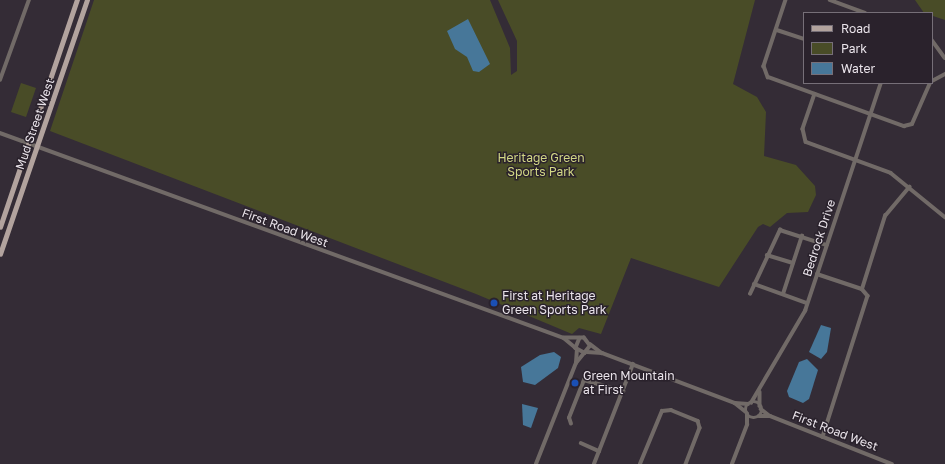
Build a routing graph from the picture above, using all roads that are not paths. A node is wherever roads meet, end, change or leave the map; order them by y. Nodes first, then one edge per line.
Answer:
1 (29, 0) edge
2 (77, 0) edge
3 (87, 0) edge
4 (786, 0) edge
5 (830, 0) edge
6 (862, 12) edge
7 (777, 30) junction
8 (803, 39) edge
9 (933, 41) edge
10 (945, 58) edge
11 (945, 74) edge
12 (0, 80) edge
13 (933, 81) edge
14 (881, 84) edge
15 (930, 84) edge
16 (815, 94) junction
17 (870, 113) junction
18 (0, 134) edge
19 (30, 144) junction
20 (38, 147) junction
21 (854, 160) junction
22 (909, 187) junction
23 (945, 217) edge
24 (0, 227) edge
25 (802, 236) junction
26 (827, 245) junction
27 (0, 254) edge
28 (767, 255) junction
29 (793, 263) junction
30 (818, 274) junction
31 (754, 284) junction
32 (862, 289) junction
33 (750, 294) dead end
34 (783, 294) junction
35 (807, 303) junction
36 (564, 338) junction
37 (580, 338) junction
38 (590, 344) junction
39 (576, 349) junction
40 (586, 352) junction
41 (602, 353) junction
42 (576, 363) junction
43 (633, 364) junction
44 (623, 391) junction
45 (760, 392) junction
46 (735, 403) junction
47 (750, 404) junction
48 (761, 407) junction
49 (746, 413) junction
50 (759, 416) junction
51 (770, 416) junction
52 (754, 418) junction
53 (571, 424) dead end
54 (747, 425) junction
55 (823, 437) junction
56 (581, 443) dead end
57 (600, 451) junction
58 (536, 464) edge
59 (594, 464) edge
60 (640, 464) edge
61 (686, 464) edge
62 (732, 464) edge
63 (892, 464) edge

1 - 12 street
2 - 19 main road, Mud Street West
3 - 20 main road, Mud Street West
4 - 7 street
5 - 6 street
7 - 8 street
7 - 16 street
9 - 10 street
11 - 13 street
14 - 17 street, Bedrock Drive
15 - 17 street
16 - 17 street
16 - 21 street
17 - 21 street, Bedrock Drive
18 - 19 street, First Road West
19 - 20 street, First Road West
19 - 24 main road, Mud Street West
20 - 27 main road, Mud Street West
20 - 36 street, First Road West
21 - 22 street
21 - 26 street, Bedrock Drive
22 - 23 street
22 - 32 street
25 - 26 street
25 - 28 street
25 - 29 street
26 - 30 street, Bedrock Drive
28 - 29 street
28 - 31 street
29 - 34 street
30 - 32 street
30 - 35 street, Bedrock Drive
31 - 33 street
31 - 34 street
32 - 55 street
34 - 35 street
35 - 45 street, Bedrock Drive
36 - 37 street, First Road West
36 - 39 street, First Road West
37 - 38 street, First Road West
37 - 39 street
38 - 40 street
38 - 41 street, First Road West
39 - 40 street, First Road West
39 - 42 street
40 - 41 street, First Road West
40 - 42 street
41 - 43 street, First Road West
42 - 58 street
43 - 44 street
43 - 46 street, First Road West
44 - 53 street
44 - 57 street
45 - 47 street, Bedrock Drive
45 - 48 street, Bedrock Drive
46 - 47 street, First Road West
46 - 49 street, First Road West
47 - 48 street, First Road West
47 - 49 street
48 - 50 street
48 - 51 street, First Road West
49 - 52 street, First Road West
49 - 54 street
50 - 51 street, First Road West
50 - 52 street, First Road West
51 - 55 street, First Road West
52 - 54 street
54 - 62 street
55 - 63 street, First Road West
56 - 57 street
57 - 59 street
60 - 61 street

